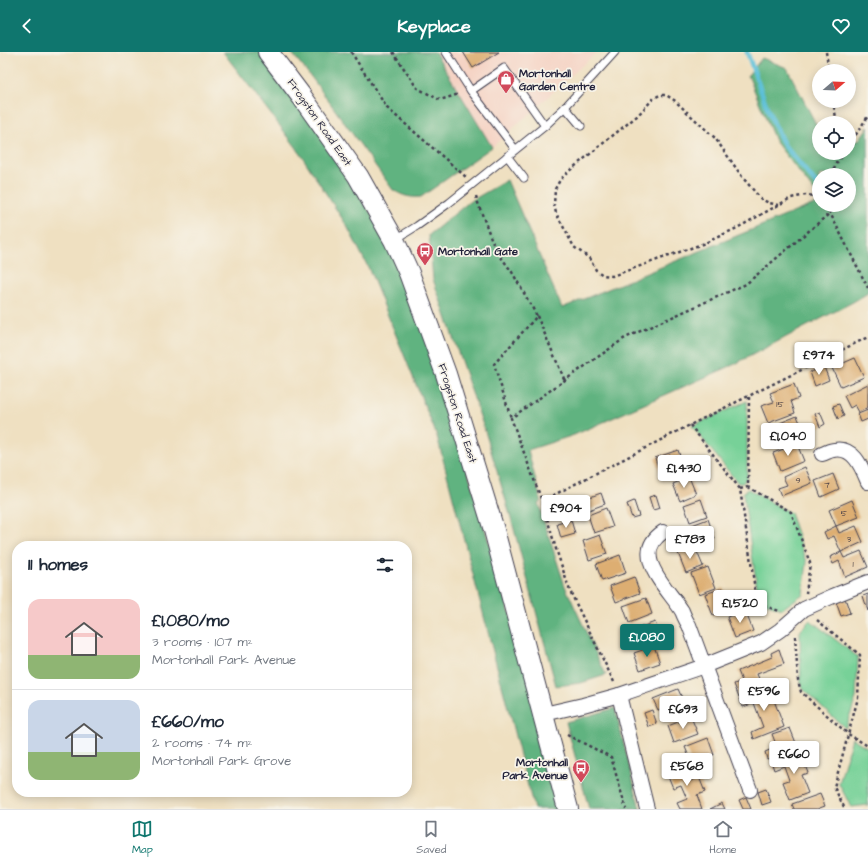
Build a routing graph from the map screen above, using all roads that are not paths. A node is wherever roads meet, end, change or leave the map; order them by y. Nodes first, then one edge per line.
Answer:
1 (268, 52) edge
2 (446, 52) edge
3 (615, 52) edge
4 (471, 91) junction
5 (565, 107) junction
6 (545, 126) junction
7 (581, 126) dead end
8 (515, 149) junction
9 (507, 156) junction
10 (524, 178) dead end
11 (394, 240) junction
12 (822, 454) dead end
13 (868, 482) edge
14 (663, 532) dead end
15 (868, 582) edge
16 (704, 666) junction
17 (619, 695) junction
18 (545, 720) junction
19 (750, 790) dead end
20 (568, 809) edge
21 (647, 809) edge

1 - 11 main road, Frogston Road East
2 - 4 lane
3 - 5 lane
4 - 6 lane
4 - 8 lane
5 - 6 lane
5 - 7 lane
6 - 8 lane
8 - 9 lane
9 - 10 lane
9 - 11 lane
11 - 18 main road, Frogston Road East
12 - 13 street
14 - 16 street
15 - 16 street
16 - 17 street
16 - 19 street
17 - 18 street
17 - 21 street
18 - 20 main road, Frogston Road East

